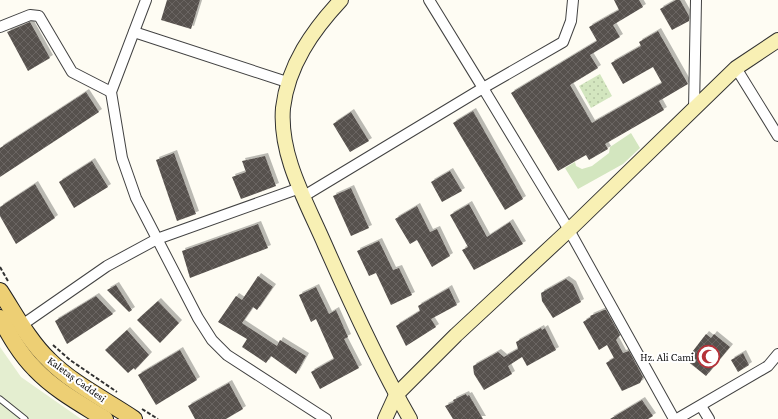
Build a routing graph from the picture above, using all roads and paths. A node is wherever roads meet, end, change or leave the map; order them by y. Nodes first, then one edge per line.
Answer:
1 (146, 0) edge
2 (340, 0) edge
3 (429, 0) edge
4 (573, 0) edge
5 (696, 0) edge
6 (0, 27) edge
7 (134, 32) junction
8 (778, 40) edge
9 (736, 68) junction
10 (290, 83) junction
11 (483, 88) junction
12 (111, 92) junction
13 (694, 109) junction
14 (778, 136) edge
15 (302, 192) junction
16 (569, 230) junction
17 (157, 239) junction
18 (0, 267) edge
19 (6, 288) edge
20 (0, 318) edge
21 (22, 325) junction
22 (51, 343) dead end
23 (778, 354) edge
24 (120, 394) dead end
25 (396, 395) junction
26 (1, 402) edge
27 (701, 406) junction
28 (137, 413) edge
29 (25, 419) edge
30 (105, 419) edge
31 (158, 419) edge
32 (326, 419) edge
33 (385, 419) edge
34 (410, 419) edge
35 (675, 419) edge
36 (709, 419) edge

1 - 7 street
2 - 10 street
3 - 11 street
4 - 11 street
5 - 13 street
6 - 12 street
7 - 10 street
7 - 12 street
8 - 9 street
9 - 13 street
9 - 14 street
10 - 15 street
11 - 15 street
11 - 16 street
12 - 17 street
13 - 16 street
15 - 17 street
15 - 25 street
16 - 25 street
16 - 35 street
17 - 21 street
17 - 32 street
18 - 19 path
19 - 21 main road, Kaletaş Caddesi
20 - 30 main road, Kaletaş Caddesi
21 - 28 main road, Kaletaş Caddesi
22 - 24 path
23 - 27 street
25 - 33 street
25 - 34 street
26 - 29 lane
27 - 35 street
27 - 36 street
28 - 31 path

